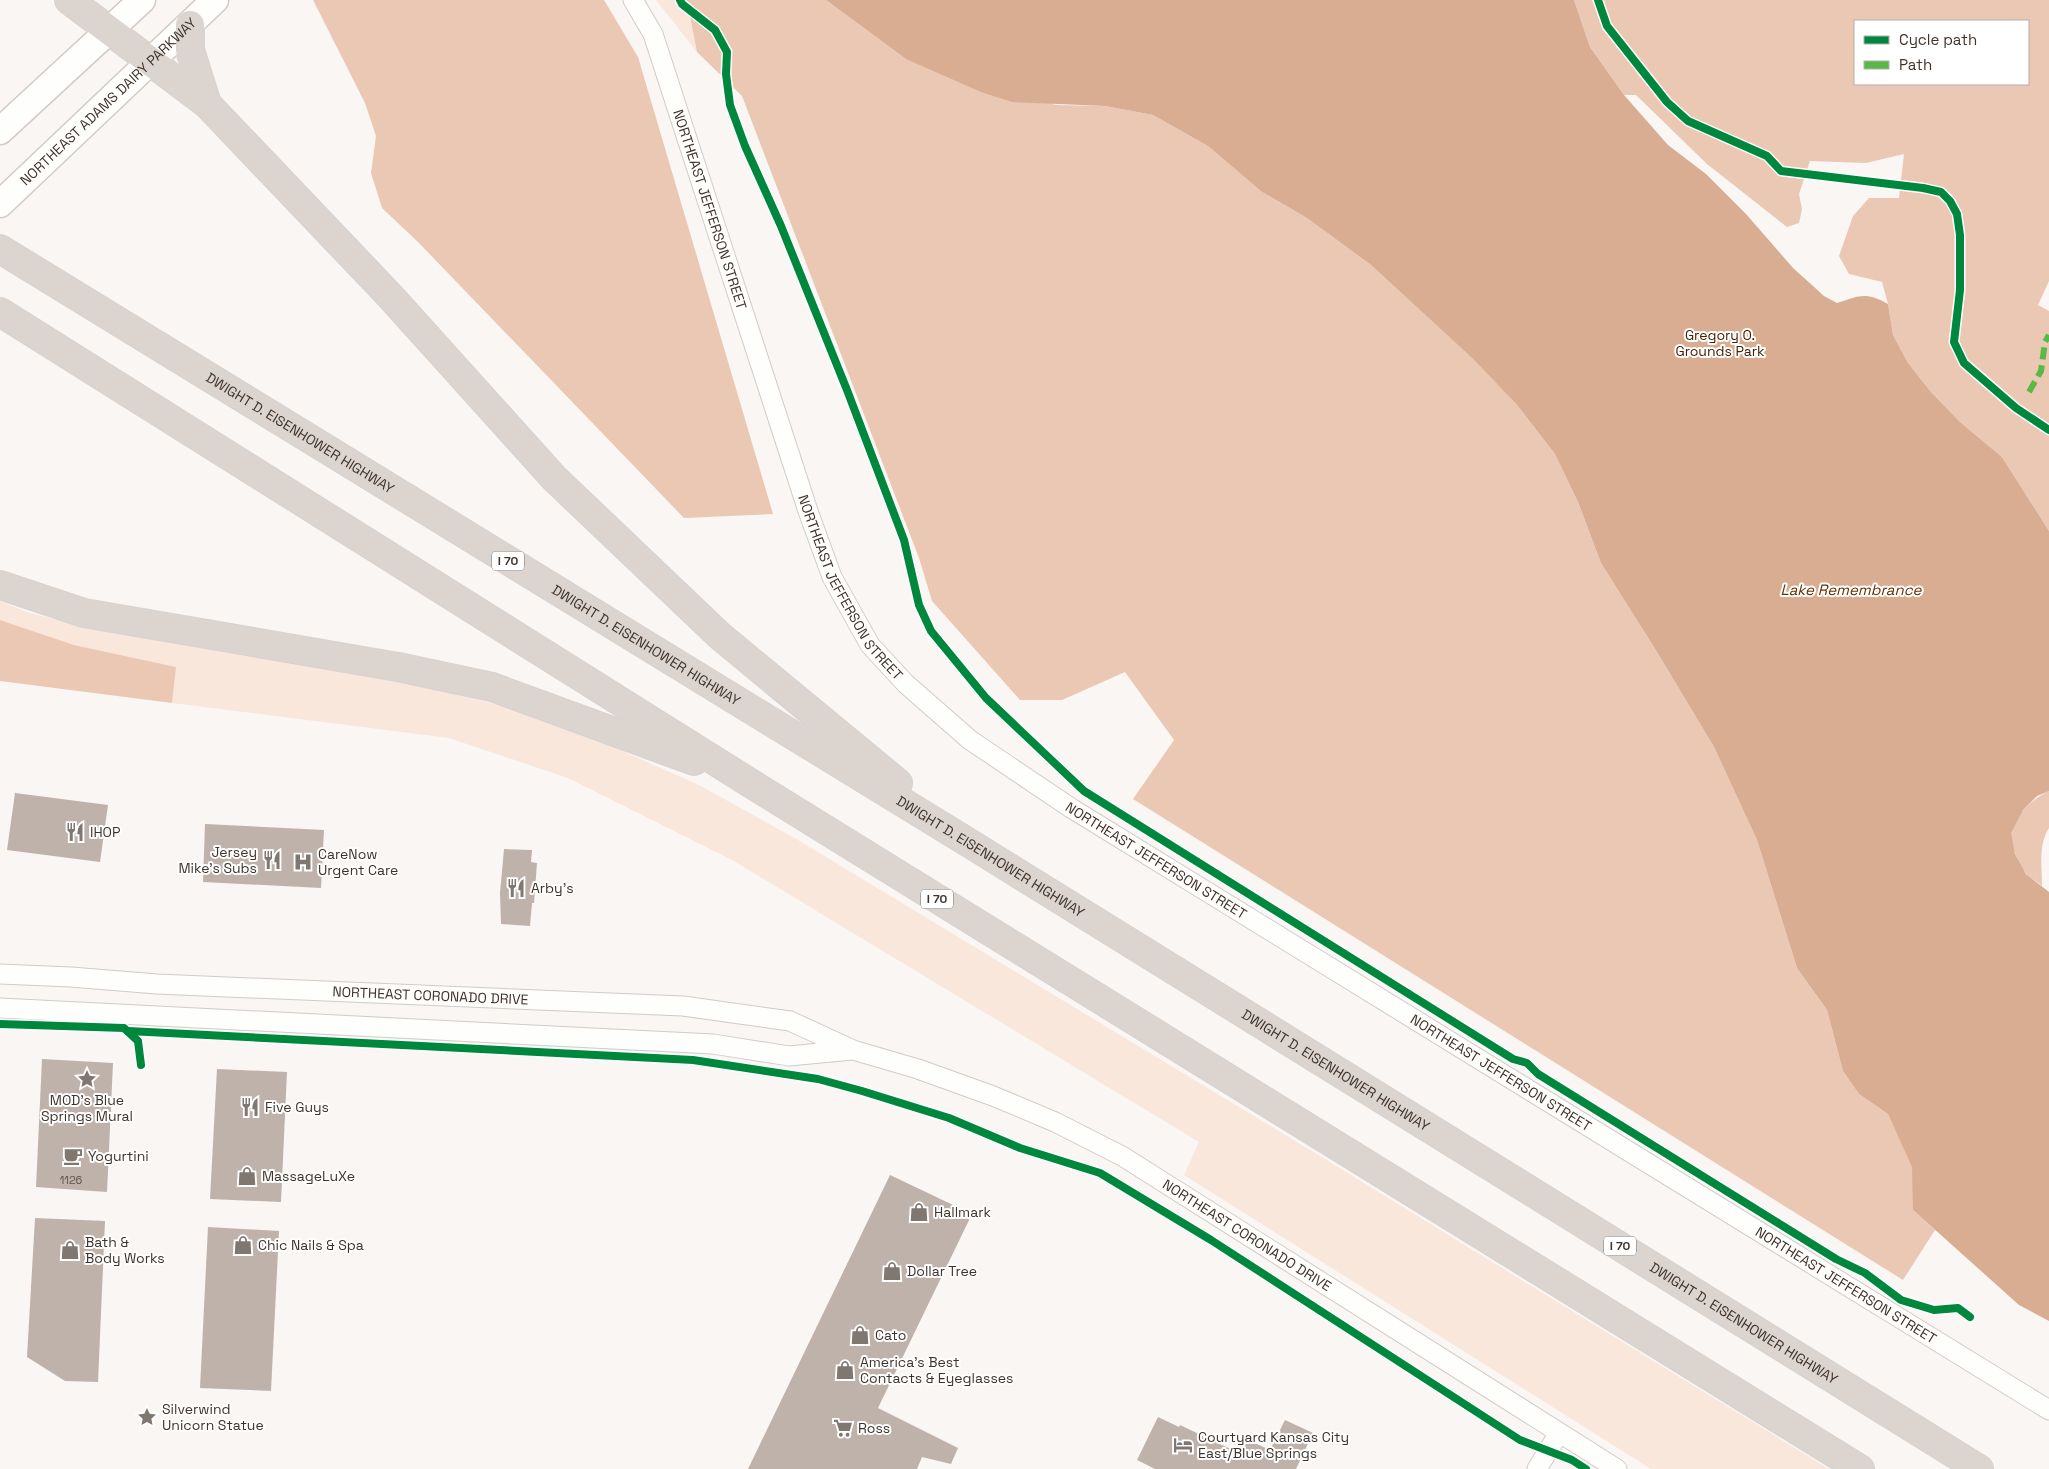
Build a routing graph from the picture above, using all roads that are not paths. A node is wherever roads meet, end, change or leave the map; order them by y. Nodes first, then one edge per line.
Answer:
1 (69, 0) edge
2 (142, 0) edge
3 (215, 0) edge
4 (634, 0) edge
5 (190, 25) junction
6 (110, 30) junction
7 (151, 61) junction
8 (207, 104) junction
9 (0, 131) edge
10 (0, 204) edge
11 (0, 249) edge
12 (9, 318) edge
13 (0, 586) edge
14 (747, 781) junction
15 (974, 846) junction
16 (0, 974) edge
17 (0, 1008) edge
18 (853, 1050) junction
19 (2049, 1410) edge
20 (1559, 1433) junction
21 (1537, 1469) edge
22 (1617, 1469) edge
23 (1860, 1469) edge
24 (1979, 1469) edge

1 - 6 highway
2 - 6 main road
3 - 5 main road, NORTHEAST ADAMS DAIRY PARKWAY
4 - 19 street, NORTHEAST JEFFERSON STREET
5 - 7 main road, NORTHEAST ADAMS DAIRY PARKWAY
5 - 8 highway
6 - 7 highway
6 - 9 main road
7 - 8 highway
7 - 10 main road, NORTHEAST ADAMS DAIRY PARKWAY
8 - 15 highway
11 - 15 highway, DWIGHT D. EISENHOWER HIGHWAY / I 70
12 - 14 highway, I 70
13 - 14 highway
14 - 23 highway, I 70
15 - 24 highway, DWIGHT D. EISENHOWER HIGHWAY / I 70
16 - 18 street, NORTHEAST CORONADO DRIVE
17 - 18 street, NORTHEAST CORONADO DRIVE
18 - 20 street, NORTHEAST CORONADO DRIVE
20 - 21 street
20 - 22 street, NORTHEAST CORONADO DRIVE

